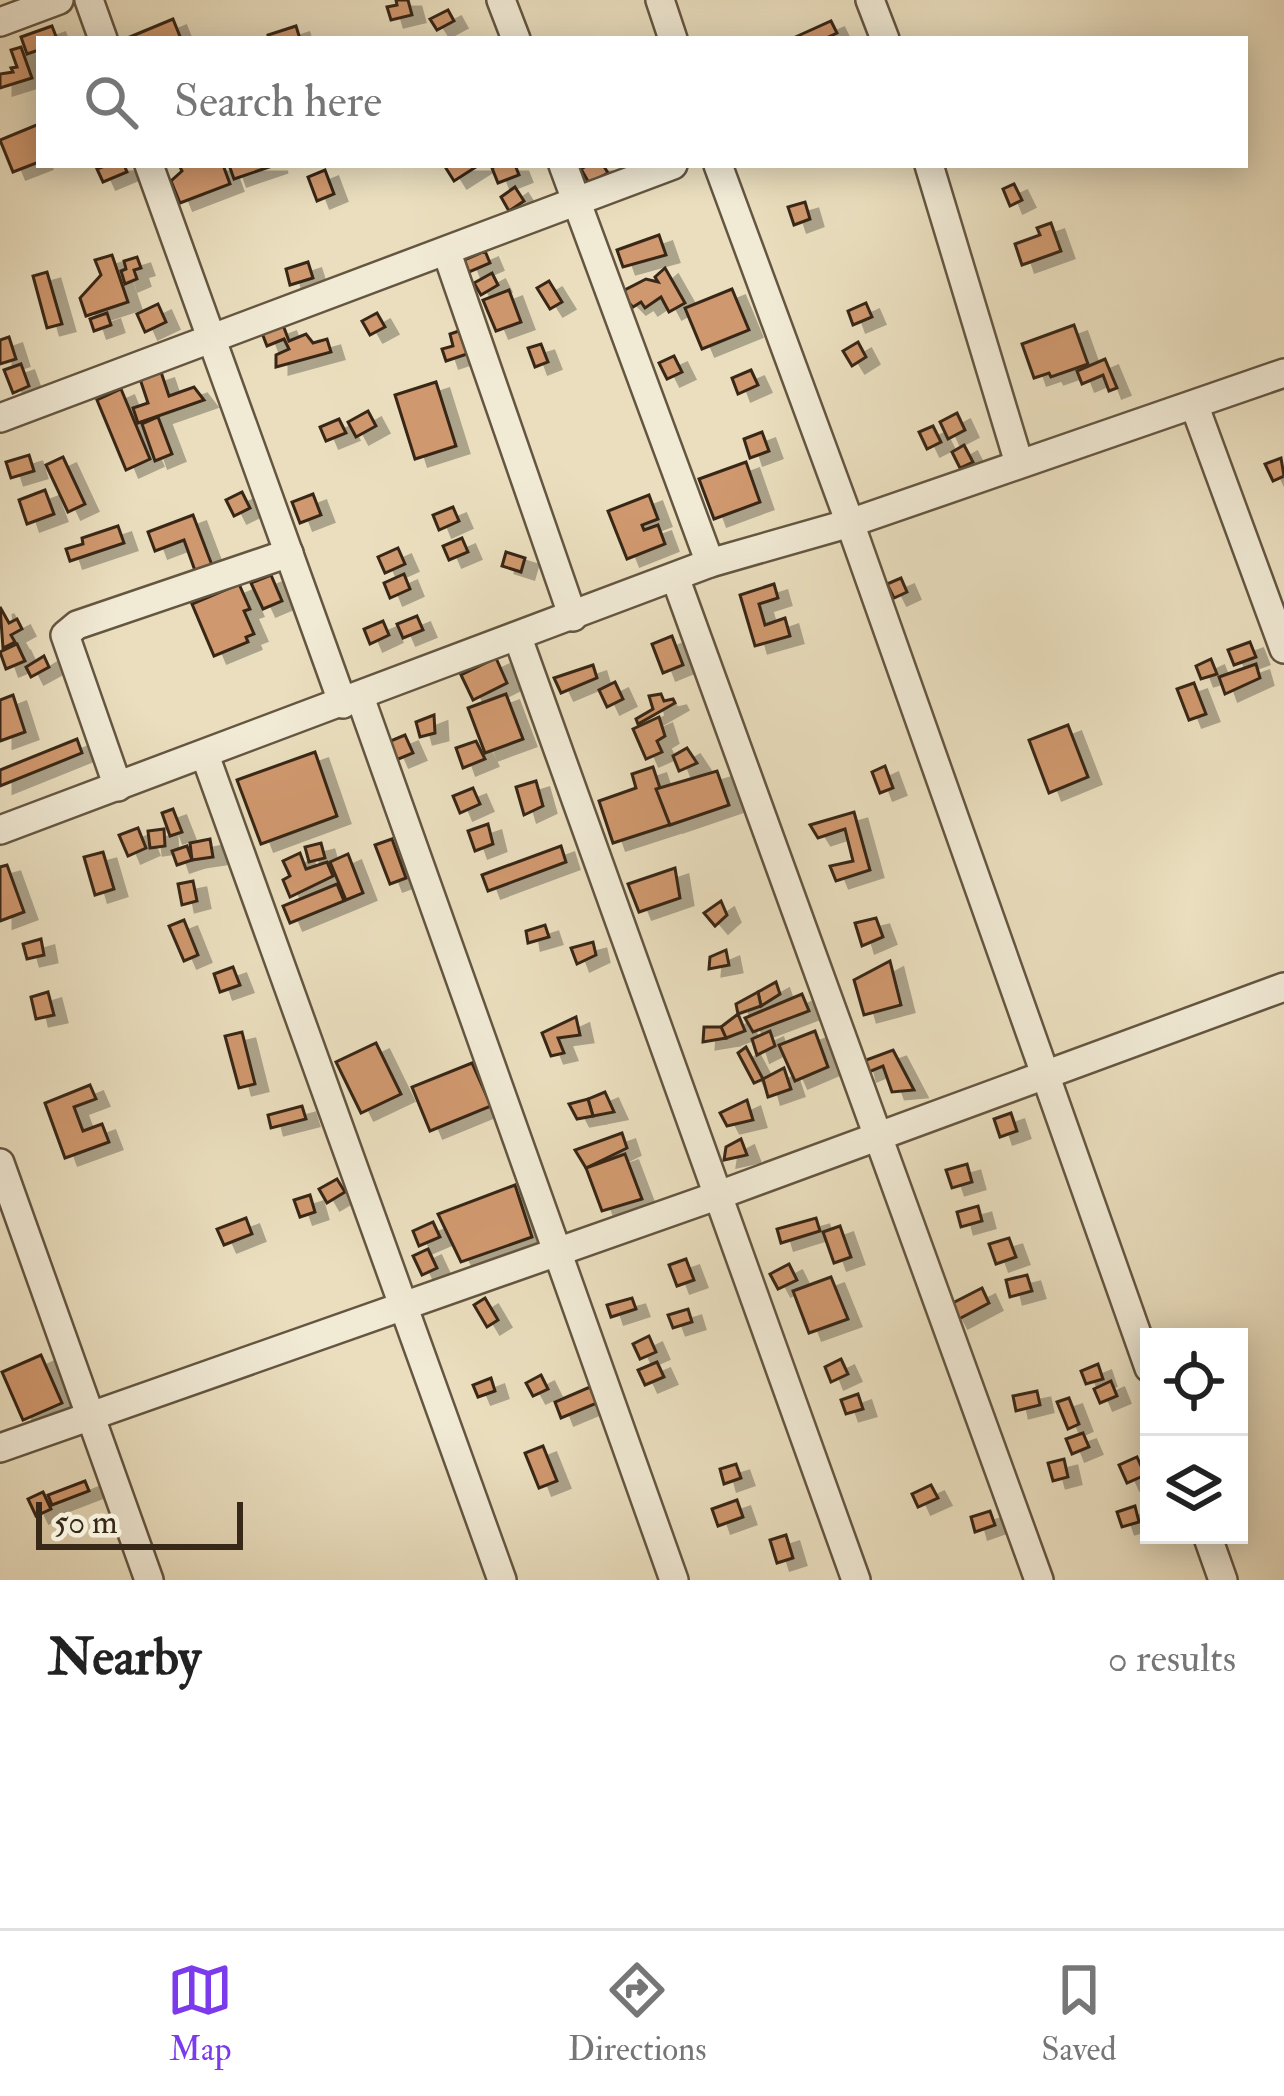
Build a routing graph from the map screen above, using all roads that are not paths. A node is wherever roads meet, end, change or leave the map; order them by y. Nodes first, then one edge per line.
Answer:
1 (58, 0) edge
2 (89, 0) edge
3 (501, 0) edge
4 (659, 0) edge
5 (870, 0) edge
6 (0, 22) edge
7 (102, 36) edge
8 (515, 36) edge
9 (673, 36) edge
10 (884, 36) edge
11 (150, 168) edge
12 (563, 168) edge
13 (666, 168) edge
14 (719, 168) edge
15 (930, 168) edge
16 (577, 204) junction
17 (447, 253) junction
18 (212, 338) junction
19 (1284, 374) edge
20 (1195, 407) junction
21 (0, 418) edge
22 (1019, 463) junction
23 (850, 523) junction
24 (289, 553) junction
25 (710, 563) junction
26 (675, 578) junction
27 (573, 617) junction
28 (518, 638) junction
29 (1284, 649) edge
30 (351, 700) junction
31 (205, 755) junction
32 (118, 787) junction
33 (0, 830) edge
34 (1284, 987) edge
35 (1045, 1073) junction
36 (876, 1136) junction
37 (0, 1163) edge
38 (719, 1195) junction
39 (558, 1252) junction
40 (403, 1306) junction
41 (1140, 1342) edge
42 (92, 1414) junction
43 (0, 1448) edge
44 (1210, 1544) edge
45 (149, 1580) edge
46 (502, 1580) edge
47 (674, 1580) edge
48 (856, 1580) edge
49 (1039, 1580) edge
50 (1223, 1580) edge

1 - 6 street
2 - 7 street
3 - 8 street
4 - 9 street
5 - 10 street
11 - 18 street
12 - 16 street
13 - 16 street
14 - 23 street
15 - 22 street
16 - 17 street
16 - 25 street
17 - 18 street
17 - 27 street
18 - 21 street
18 - 24 street
19 - 20 street
20 - 22 street
20 - 29 street
22 - 23 street
23 - 25 street
23 - 35 street
24 - 30 street
24 - 32 street
25 - 26 street
26 - 27 street
26 - 36 street
27 - 28 street
28 - 30 street
28 - 38 street
30 - 31 street
30 - 39 street
31 - 32 street
31 - 40 street
32 - 33 street
34 - 35 street
35 - 36 street
35 - 41 street
36 - 38 street
36 - 49 street
37 - 42 street
38 - 39 street
38 - 48 street
39 - 40 street
39 - 47 street
40 - 42 street
40 - 46 street
42 - 43 street
42 - 45 street
44 - 50 street

